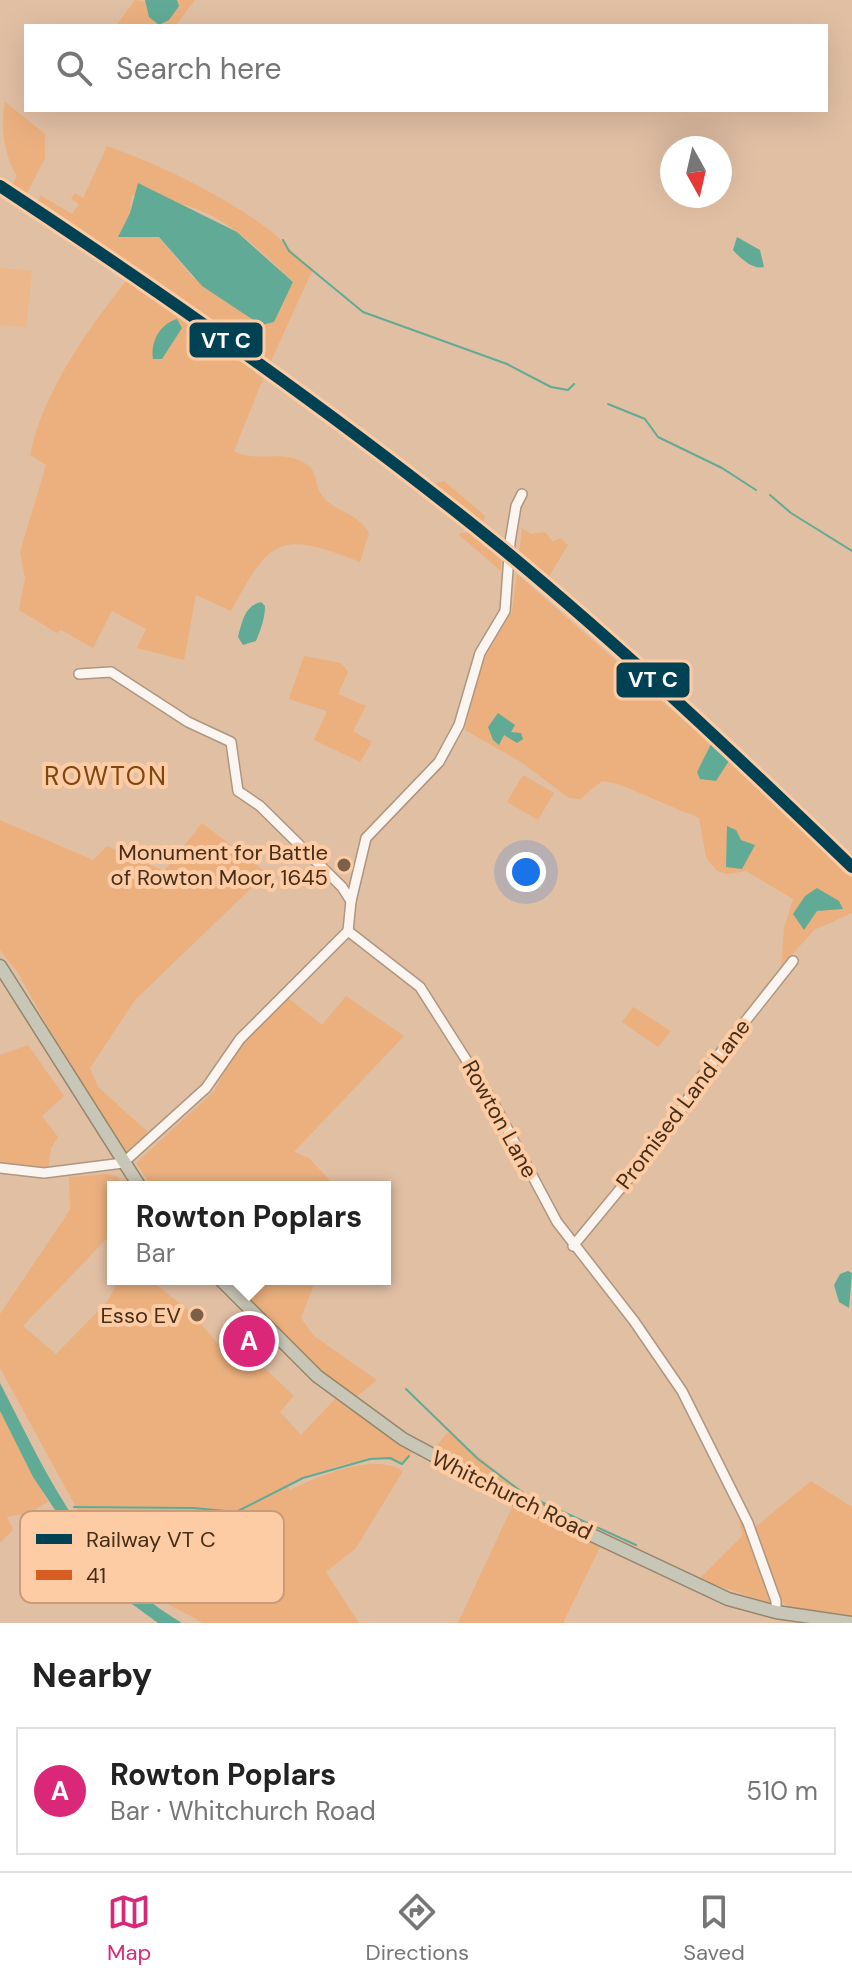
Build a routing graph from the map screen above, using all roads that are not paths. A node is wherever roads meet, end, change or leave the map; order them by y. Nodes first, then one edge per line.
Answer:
1 (522, 494) dead end
2 (79, 674) dead end
3 (351, 901) junction
4 (348, 931) junction
5 (793, 961) dead end
6 (0, 966) edge
7 (123, 1163) junction
8 (0, 1168) edge
9 (136, 1181) edge
10 (573, 1246) junction
11 (226, 1285) edge
12 (785, 1617) edge
13 (852, 1623) edge

1 - 3 street
2 - 3 street
3 - 4 street
4 - 7 street
4 - 10 street, Rowton Lane
5 - 10 street, Promised Land Lane
6 - 7 highway
7 - 8 street
7 - 9 highway
10 - 12 street, Rowton Lane
11 - 12 highway, Whitchurch Road
12 - 13 highway, Whitchurch Road

